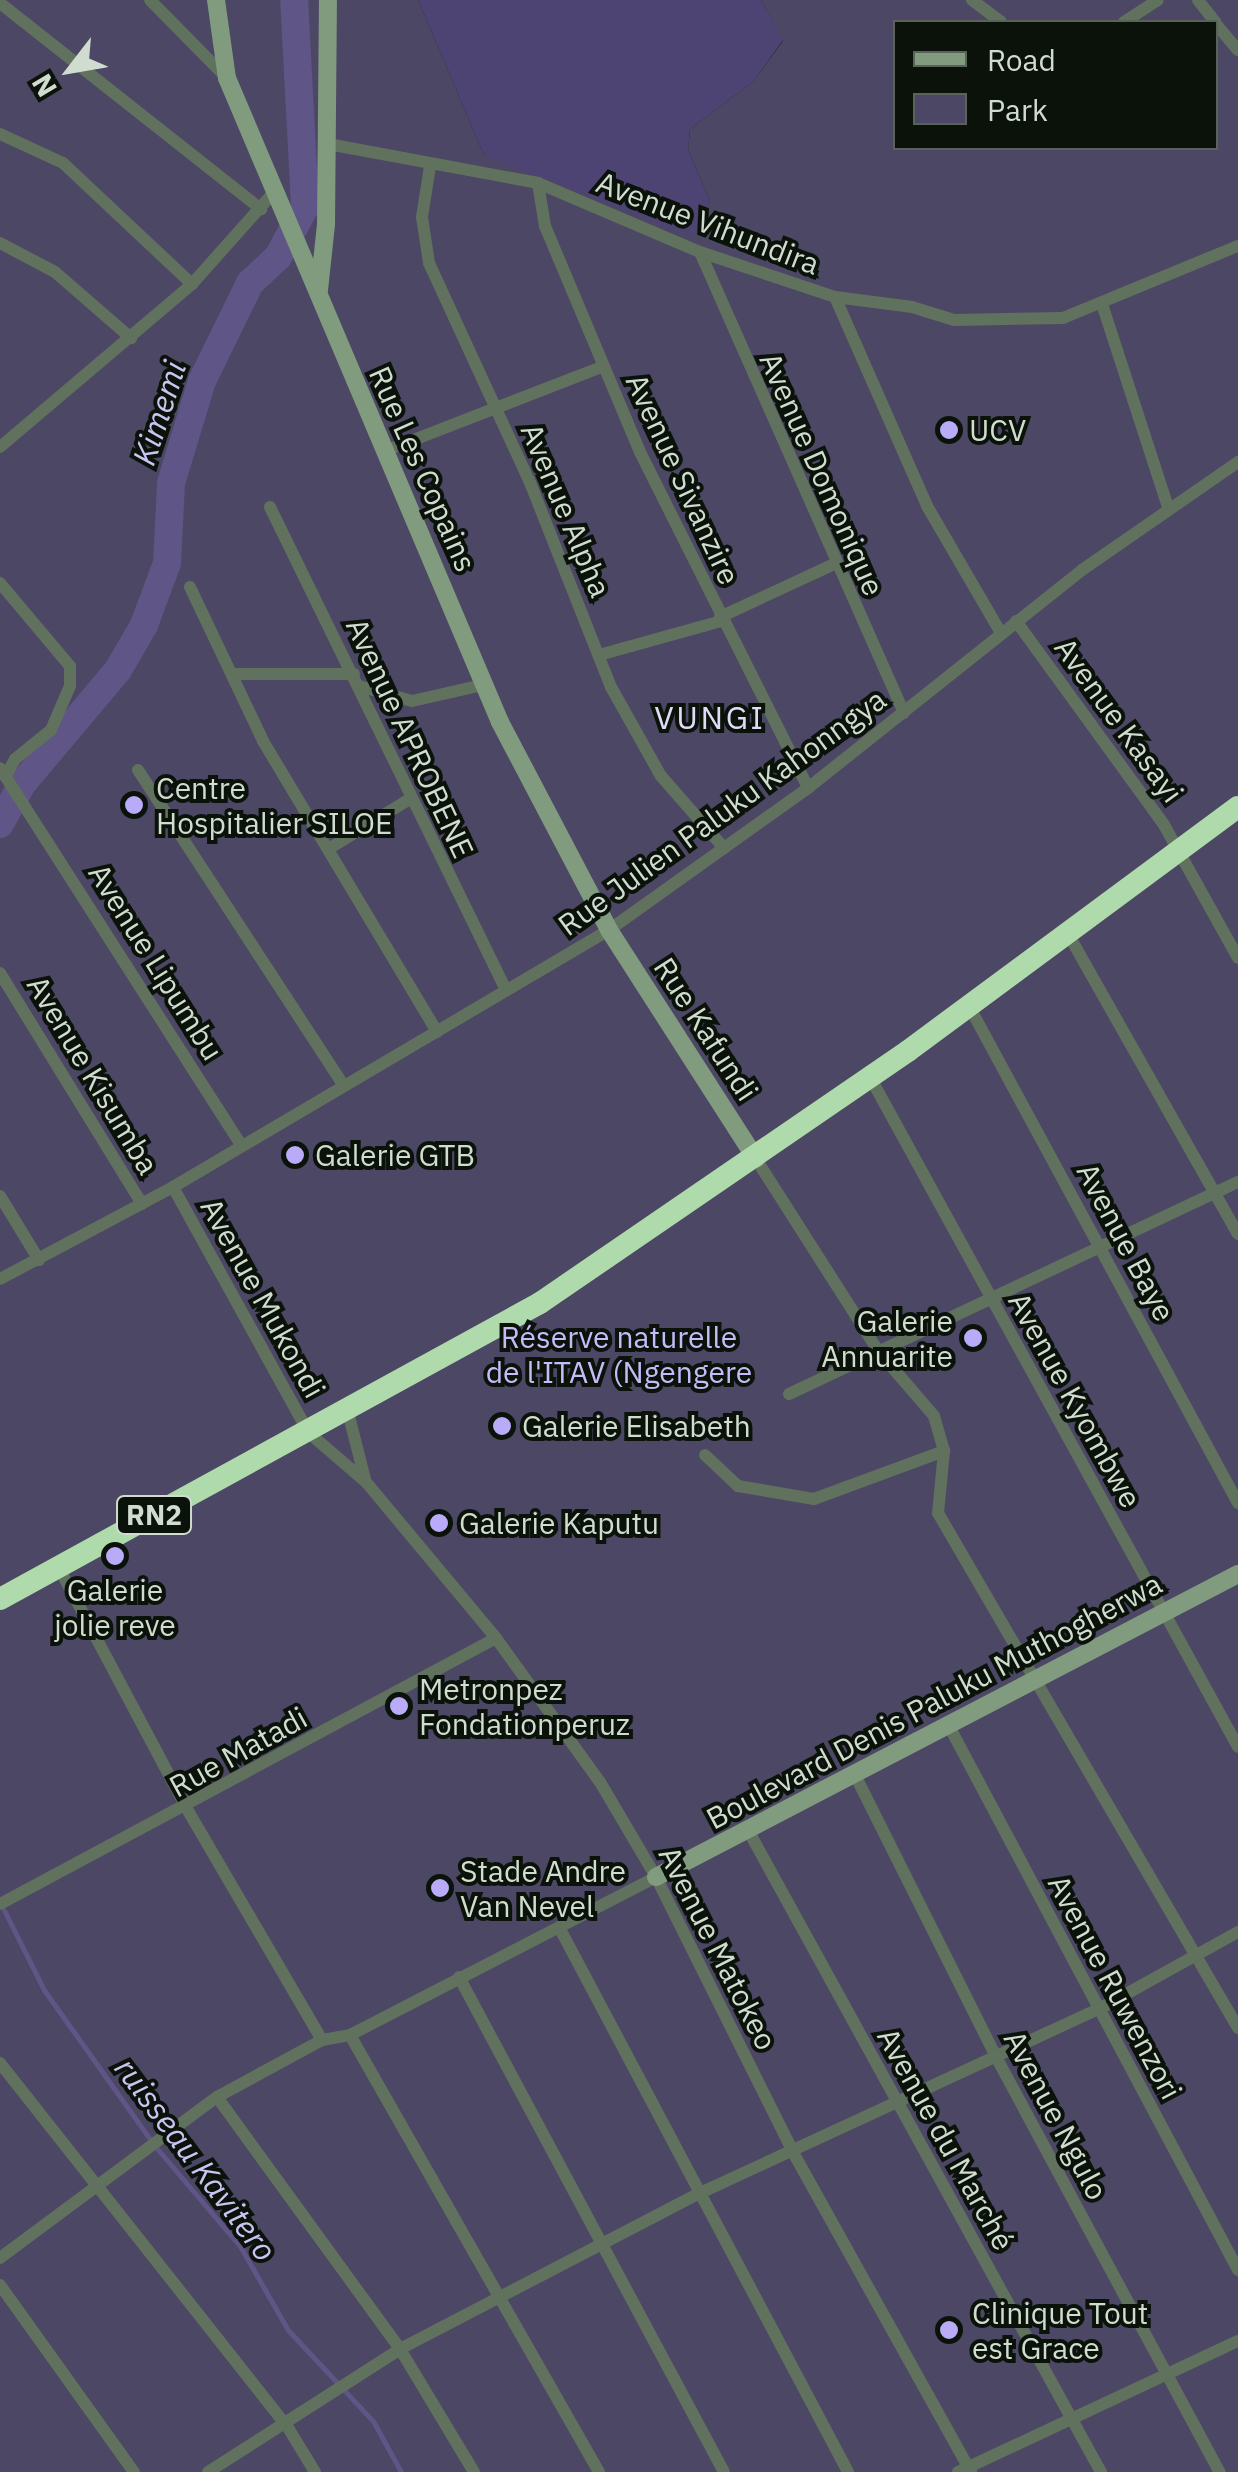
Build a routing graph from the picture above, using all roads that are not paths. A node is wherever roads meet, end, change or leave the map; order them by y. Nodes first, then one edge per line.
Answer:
1 (150, 0) edge
2 (216, 0) edge
3 (328, 0) edge
4 (972, 0) edge
5 (1158, 0) edge
6 (0, 3) edge
7 (999, 20) edge
8 (1127, 20) edge
9 (1218, 27) edge
10 (1238, 50) edge
11 (227, 78) junction
12 (0, 134) edge
13 (328, 144) junction
14 (430, 166) junction
15 (538, 183) junction
16 (273, 194) junction
17 (260, 209) junction
18 (0, 243) edge
19 (1238, 246) edge
20 (700, 252) junction
21 (192, 284) junction
22 (319, 291) junction
23 (835, 298) junction
24 (1104, 307) junction
25 (131, 338) junction
26 (602, 367) junction
27 (498, 412) junction
28 (0, 447) edge
29 (386, 452) junction
30 (1238, 462) edge
31 (270, 507) dead end
32 (1168, 510) junction
33 (834, 564) junction
34 (0, 583) edge
35 (190, 587) dead end
36 (721, 619) junction
37 (1016, 621) junction
38 (1001, 632) junction
39 (598, 655) junction
40 (232, 674) junction
41 (357, 680) junction
42 (483, 686) junction
43 (904, 714) junction
44 (138, 770) dead end
45 (3, 772) edge
46 (808, 788) junction
47 (408, 800) junction
48 (1238, 806) edge
49 (330, 848) junction
50 (724, 848) junction
51 (1180, 850) junction
52 (609, 930) junction
53 (1067, 932) junction
54 (1238, 958) edge
55 (0, 973) edge
56 (506, 990) junction
57 (969, 1006) junction
58 (437, 1032) junction
59 (870, 1077) junction
60 (342, 1085) junction
61 (242, 1145) junction
62 (756, 1158) junction
63 (1238, 1182) edge
64 (173, 1187) junction
65 (1216, 1193) junction
66 (0, 1196) edge
67 (142, 1204) junction
68 (1238, 1234) edge
69 (1100, 1247) junction
70 (39, 1260) junction
71 (0, 1280) edge
72 (993, 1301) junction
73 (879, 1352) junction
74 (789, 1394) dead end
75 (348, 1412) junction
76 (309, 1433) junction
77 (944, 1451) junction
78 (706, 1455) dead end
79 (366, 1482) junction
80 (1238, 1502) edge
81 (59, 1568) junction
82 (1238, 1574) edge
83 (0, 1599) edge
84 (1162, 1611) junction
85 (496, 1638) junction
86 (1031, 1682) junction
87 (949, 1726) junction
88 (1238, 1747) edge
89 (856, 1777) junction
90 (187, 1809) junction
91 (748, 1830) junction
92 (656, 1877) junction
93 (0, 1904) edge
94 (560, 1927) junction
95 (1238, 1932) edge
96 (1198, 1958) junction
97 (459, 1977) junction
98 (1099, 2009) junction
99 (1238, 2028) edge
100 (350, 2036) junction
101 (322, 2040) junction
102 (996, 2055) junction
103 (0, 2063) edge
104 (217, 2096) junction
105 (899, 2105) junction
106 (794, 2154) junction
107 (95, 2183) junction
108 (698, 2194) junction
109 (598, 2245) junction
110 (0, 2258) edge
111 (1238, 2270) edge
112 (0, 2285) edge
113 (504, 2295) junction
114 (1238, 2342) edge
115 (400, 2348) junction
116 (1168, 2376) junction
117 (1074, 2422) junction
118 (286, 2426) junction
119 (966, 2470) edge
120 (134, 2472) edge
121 (208, 2472) edge
122 (315, 2472) edge
123 (474, 2472) edge
124 (599, 2472) edge
125 (724, 2472) edge
126 (848, 2472) edge
127 (1101, 2472) edge
128 (1220, 2472) edge

1 - 11 street
2 - 11 street
3 - 13 street, Rue Les Copains
4 - 7 street
5 - 8 street
6 - 17 street
9 - 10 street
11 - 16 street
12 - 21 street
13 - 14 street, Avenue Vihundira
13 - 22 street, Rue Les Copains
14 - 15 street, Avenue Vihundira
14 - 27 street, Avenue Alpha
15 - 20 street, Avenue Vihundira
15 - 26 street, Avenue Sivanzire
16 - 17 street
16 - 22 street
17 - 21 street
18 - 25 street
19 - 24 street, Avenue Vihundira
20 - 23 street, Avenue Vihundira
20 - 33 street, Avenue Domonique
21 - 25 street
22 - 29 street, Rue Les Copains
23 - 24 street, Avenue Vihundira
23 - 38 street
24 - 32 street
25 - 28 street
26 - 27 street
26 - 36 street, Avenue Sivanzire
27 - 29 street
27 - 39 street, Avenue Alpha
29 - 42 street, Rue Les Copains
30 - 32 street, Rue Julien Paluku Kahonngya
31 - 41 street, Avenue APROBENE
32 - 37 street, Rue Julien Paluku Kahonngya
33 - 36 street
33 - 43 street, Avenue Domonique
34 - 45 street
35 - 40 street
36 - 39 street
36 - 46 street, Avenue Sivanzire
37 - 38 street, Rue Julien Paluku Kahonngya
37 - 51 street, Avenue Kasayi
38 - 43 street, Rue Julien Paluku Kahonngya
39 - 50 street, Avenue Alpha
40 - 41 street
40 - 49 street
41 - 42 street
41 - 47 street, Avenue APROBENE
42 - 52 street, Rue Les Copains
43 - 46 street, Rue Julien Paluku Kahonngya
44 - 60 street
45 - 61 street, Avenue Lipumbu
46 - 50 street, Rue Julien Paluku Kahonngya
47 - 49 street
47 - 56 street, Avenue APROBENE
48 - 51 highway, RN2
49 - 58 street
50 - 52 street, Rue Julien Paluku Kahonngya
51 - 53 highway, RN2
51 - 54 street, Avenue Kasayi
52 - 56 street, Rue Julien Paluku Kahonngya
52 - 62 street, Rue Kafundi
53 - 57 highway, RN2
53 - 65 street
55 - 67 street, Avenue Kisumba
56 - 58 street, Rue Julien Paluku Kahonngya
57 - 59 highway, RN2
57 - 69 street, Avenue Baye
58 - 60 street, Rue Julien Paluku Kahonngya
59 - 62 highway, RN2
59 - 72 street, Avenue Kyombwe
60 - 61 street, Rue Julien Paluku Kahonngya
61 - 64 street, Rue Julien Paluku Kahonngya
62 - 73 street
62 - 75 highway, RN2
63 - 65 street
64 - 67 street, Rue Julien Paluku Kahonngya
64 - 76 street, Avenue Mukondi
65 - 68 street
65 - 69 street
66 - 70 street
67 - 70 street, Rue Julien Paluku Kahonngya
69 - 72 street
69 - 80 street, Avenue Baye
70 - 71 street, Rue Julien Paluku Kahonngya
72 - 73 street
72 - 84 street, Avenue Kyombwe
73 - 74 street
73 - 77 street
75 - 76 highway, RN2
75 - 79 street
76 - 79 street, Avenue Matokeo
76 - 81 highway, RN2
77 - 78 street
77 - 86 street
79 - 85 street, Avenue Matokeo
81 - 83 highway, RN2
81 - 90 street
82 - 84 street, Boulevard Denis Paluku Muthogherwa
84 - 86 street, Boulevard Denis Paluku Muthogherwa
84 - 88 street, Avenue Kyombwe
85 - 90 street, Rue Matadi
85 - 92 street, Avenue Matokeo
86 - 87 street, Boulevard Denis Paluku Muthogherwa
86 - 96 street
87 - 89 street, Boulevard Denis Paluku Muthogherwa
87 - 98 street, Avenue Ruwenzori
89 - 91 street, Boulevard Denis Paluku Muthogherwa
89 - 102 street, Avenue Ngulo
90 - 93 street, Rue Matadi
90 - 101 street
91 - 92 street, Boulevard Denis Paluku Muthogherwa
91 - 105 street, Avenue du Marché
92 - 94 street
92 - 106 street, Avenue Matokeo
94 - 97 street
94 - 108 street
95 - 96 street
96 - 98 street
96 - 99 street
97 - 100 street
97 - 109 street
98 - 102 street
98 - 111 street, Avenue Ruwenzori
100 - 101 street
100 - 113 street
101 - 104 street
102 - 105 street
102 - 116 street, Avenue Ngulo
103 - 107 street
104 - 107 street
104 - 115 street
105 - 106 street
105 - 117 street, Avenue du Marché
106 - 108 street
106 - 119 street, Avenue Matokeo
107 - 110 street
107 - 118 street
108 - 109 street
108 - 126 street
109 - 113 street
109 - 125 street
112 - 120 street
113 - 115 street
113 - 124 street
114 - 116 street
115 - 118 street
115 - 123 street
116 - 117 street
116 - 128 street, Avenue Ngulo
117 - 119 street
117 - 127 street, Avenue du Marché
118 - 121 street
118 - 122 street

